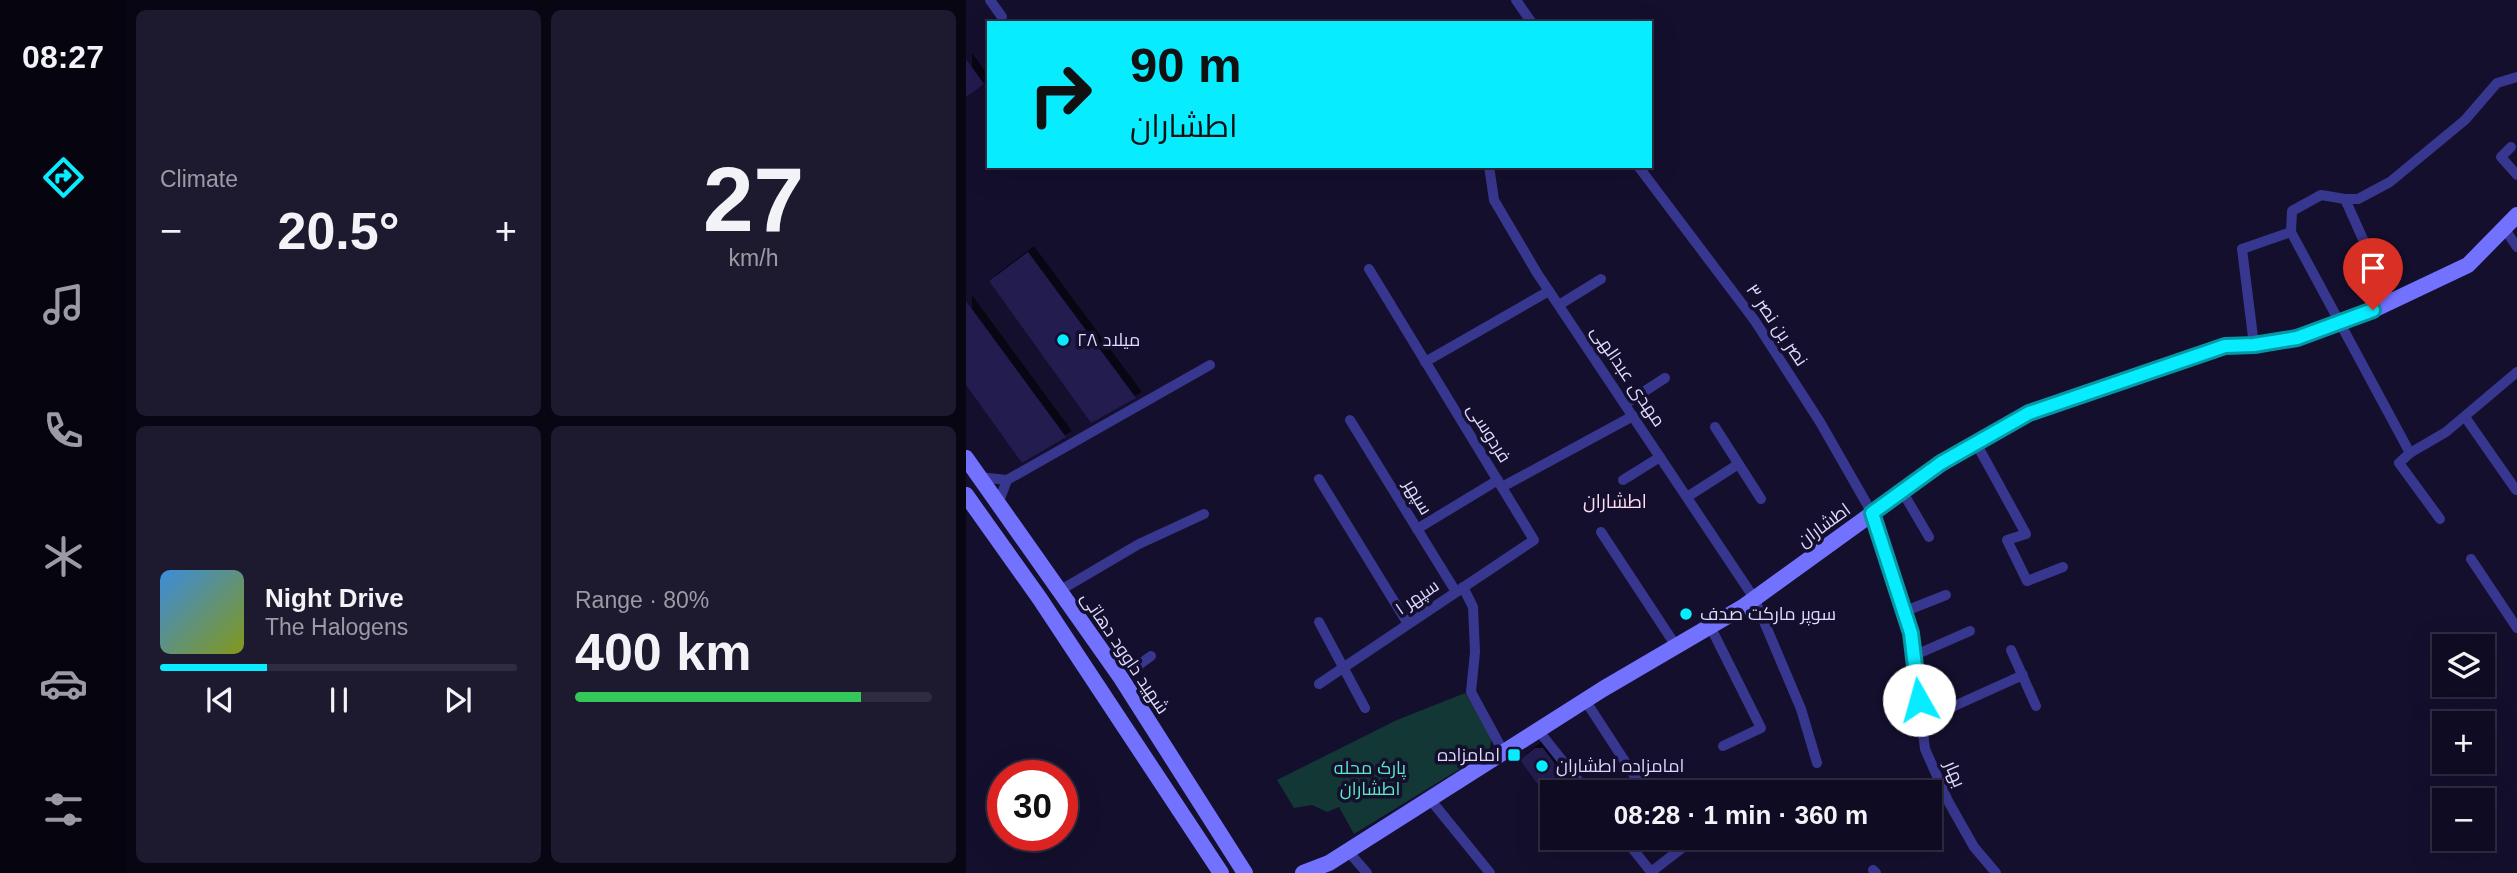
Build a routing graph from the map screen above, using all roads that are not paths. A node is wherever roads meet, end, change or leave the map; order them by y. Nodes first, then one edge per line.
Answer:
1 (990, 0) edge
2 (1516, 0) edge
3 (1002, 16) dead end
4 (1531, 21) edge
5 (2517, 77) edge
6 (2511, 147) dead end
7 (1489, 168) edge
8 (1640, 168) edge
9 (2517, 175) edge
10 (2345, 200) junction
11 (2517, 215) edge
12 (2504, 228) junction
13 (2291, 232) junction
14 (2517, 247) edge
15 (1369, 269) dead end
16 (1601, 279) dead end
17 (1549, 290) junction
18 (2390, 302) junction
19 (1559, 305) junction
20 (2340, 322) junction
21 (2254, 345) junction
22 (1425, 362) junction
23 (1210, 365) dead end
24 (2517, 373) edge
25 (1665, 378) dead end
26 (1625, 404) junction
27 (1633, 416) junction
28 (2465, 417) junction
29 (1350, 420) dead end
30 (1715, 427) dead end
31 (1976, 443) junction
32 (2410, 453) junction
33 (1660, 457) junction
34 (966, 458) edge
35 (1737, 466) junction
36 (979, 477) junction
37 (1319, 479) dead end
38 (1007, 480) junction
39 (1623, 480) dead end
40 (1500, 484) junction
41 (2516, 490) edge
42 (1902, 491) junction
43 (966, 495) edge
44 (1687, 497) junction
45 (1761, 499) dead end
46 (998, 504) junction
47 (1872, 513) junction
48 (1203, 514) dead end
49 (2440, 519) dead end
50 (1417, 529) junction
51 (1601, 532) dead end
52 (1929, 537) dead end
53 (1534, 540) joint
54 (2471, 559) dead end
55 (2063, 566) dead end
56 (1459, 590) junction
57 (1059, 591) junction
58 (1947, 595) dead end
59 (1754, 598) junction
60 (1903, 612) junction
61 (1319, 622) dead end
62 (1408, 625) junction
63 (1710, 626) junction
64 (2517, 628) edge
65 (1970, 631) dead end
66 (1676, 646) junction
67 (2011, 650) dead end
68 (1151, 656) dead end
69 (1913, 656) junction
70 (1342, 669) junction
71 (2023, 675) junction
72 (1121, 678) junction
73 (1319, 684) dead end
74 (1585, 700) junction
75 (2036, 706) dead end
76 (1365, 708) dead end
77 (1922, 721) junction
78 (1538, 730) junction
79 (1723, 746) dead end
80 (1503, 751) junction
81 (1817, 762) dead end
82 (1578, 780) edge
83 (1637, 780) dead end
84 (1429, 798) junction
85 (1347, 850) junction
86 (1635, 850) edge
87 (1680, 850) edge
88 (1325, 868) edge
89 (1652, 872) edge
90 (1221, 873) edge
91 (1245, 873) edge
92 (1303, 873) edge
93 (1367, 873) edge
94 (1490, 873) edge
95 (1996, 873) edge

1 - 3 street
2 - 4 street
5 - 10 street
6 - 9 street
7 - 17 street, مهدی عبدالهی
8 - 47 street, نصر بن نصر ۳
10 - 13 street
10 - 18 street
11 - 12 street, اطشاران
12 - 14 street
12 - 18 street, اطشاران
13 - 20 street
13 - 21 street
15 - 22 street, فردوسی
16 - 19 street
17 - 19 street, مهدی عبدالهی
17 - 22 street
18 - 20 street, اطشاران
19 - 26 street, مهدی عبدالهی
20 - 21 street, اطشاران
20 - 32 street
21 - 31 street, اطشاران
22 - 40 street, فردوسی
23 - 38 street
24 - 28 street
25 - 26 street
26 - 27 street, مهدی عبدالهی
27 - 33 street, مهدی عبدالهی
27 - 40 street
28 - 32 street
28 - 41 street
29 - 50 street, سپهر
30 - 35 street
31 - 42 street, اطشاران
31 - 55 street
32 - 49 street
33 - 39 street
33 - 44 street, مهدی عبدالهی
34 - 36 street, شهید داوود دهاتی
35 - 44 street
35 - 45 street
36 - 38 street
36 - 46 street, شهید داوود دهاتی
37 - 62 street
38 - 46 street
40 - 50 street
40 - 53 street, فردوسی
42 - 47 street, اطشاران
42 - 52 street
43 - 90 street
44 - 59 street, مهدی عبدالهی
46 - 57 street, شهید داوود دهاتی
47 - 59 street, اطشاران
47 - 60 street, بهار
48 - 57 street
50 - 56 street, سپهر
51 - 66 street
53 - 56 street, سپهر ۱
54 - 64 street
56 - 62 street, سپهر ۱
56 - 80 street, سپهر
57 - 72 street, شهید داوود دهاتی
58 - 60 street
59 - 63 street, اطشاران
59 - 81 street, مهدی عبدالهی
60 - 69 street, بهار
61 - 70 street
62 - 70 street, سپهر ۱
63 - 66 street, اطشاران
63 - 79 street
65 - 69 street
66 - 74 street, اطشاران
67 - 71 street
68 - 72 street
69 - 77 street, بهار
70 - 73 street, سپهر ۱
70 - 76 street
71 - 75 street
71 - 77 street
72 - 91 street, شهید داوود دهاتی
74 - 78 street, اطشاران
74 - 83 street
77 - 95 street, بهار
78 - 80 street, اطشاران
78 - 82 street
80 - 84 street, اطشاران
84 - 85 street, اطشاران
84 - 94 street
85 - 88 street, اطشاران
85 - 93 street
86 - 89 street
87 - 89 street
88 - 92 street, اطشاران

